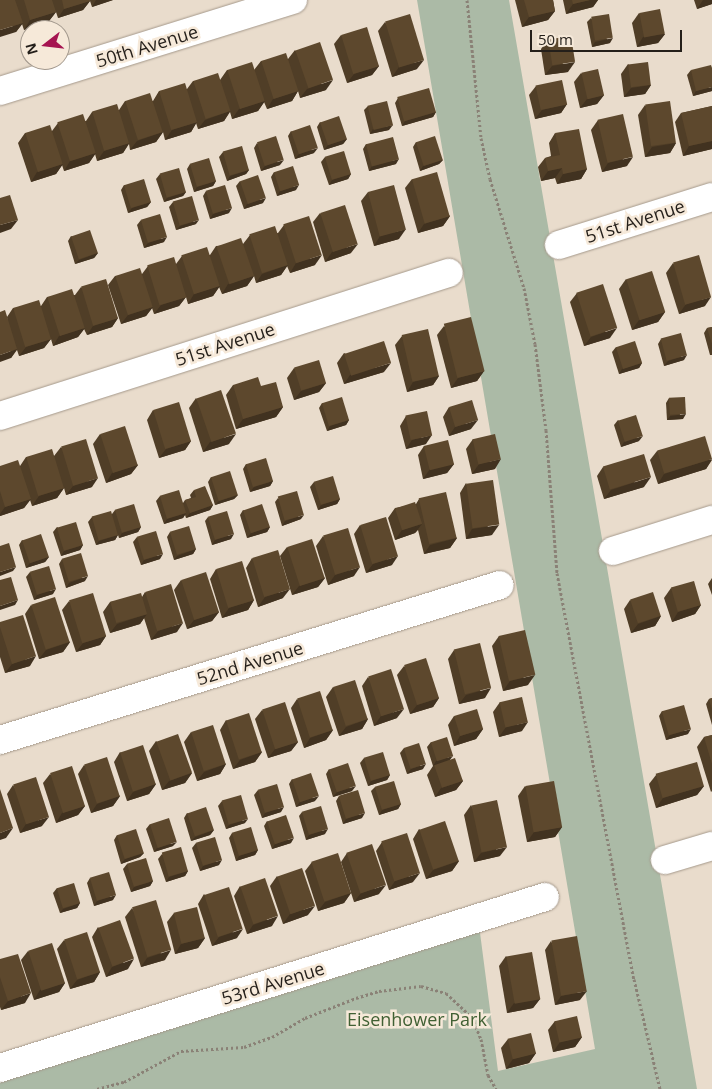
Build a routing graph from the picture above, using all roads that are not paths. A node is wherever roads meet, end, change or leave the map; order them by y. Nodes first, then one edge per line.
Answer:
1 (293, 0) edge
2 (0, 91) edge
3 (712, 197) edge
4 (559, 245) dead end
5 (449, 273) dead end
6 (0, 416) edge
7 (712, 520) edge
8 (613, 550) dead end
9 (500, 585) dead end
10 (0, 740) edge
11 (712, 846) edge
12 (665, 860) dead end
13 (545, 897) dead end
14 (0, 1068) edge

1 - 2 street, 50th Avenue
3 - 4 street, 51st Avenue
5 - 6 street, 51st Avenue
7 - 8 street
9 - 10 street, 52nd Avenue
11 - 12 street
13 - 14 street, 53rd Avenue

